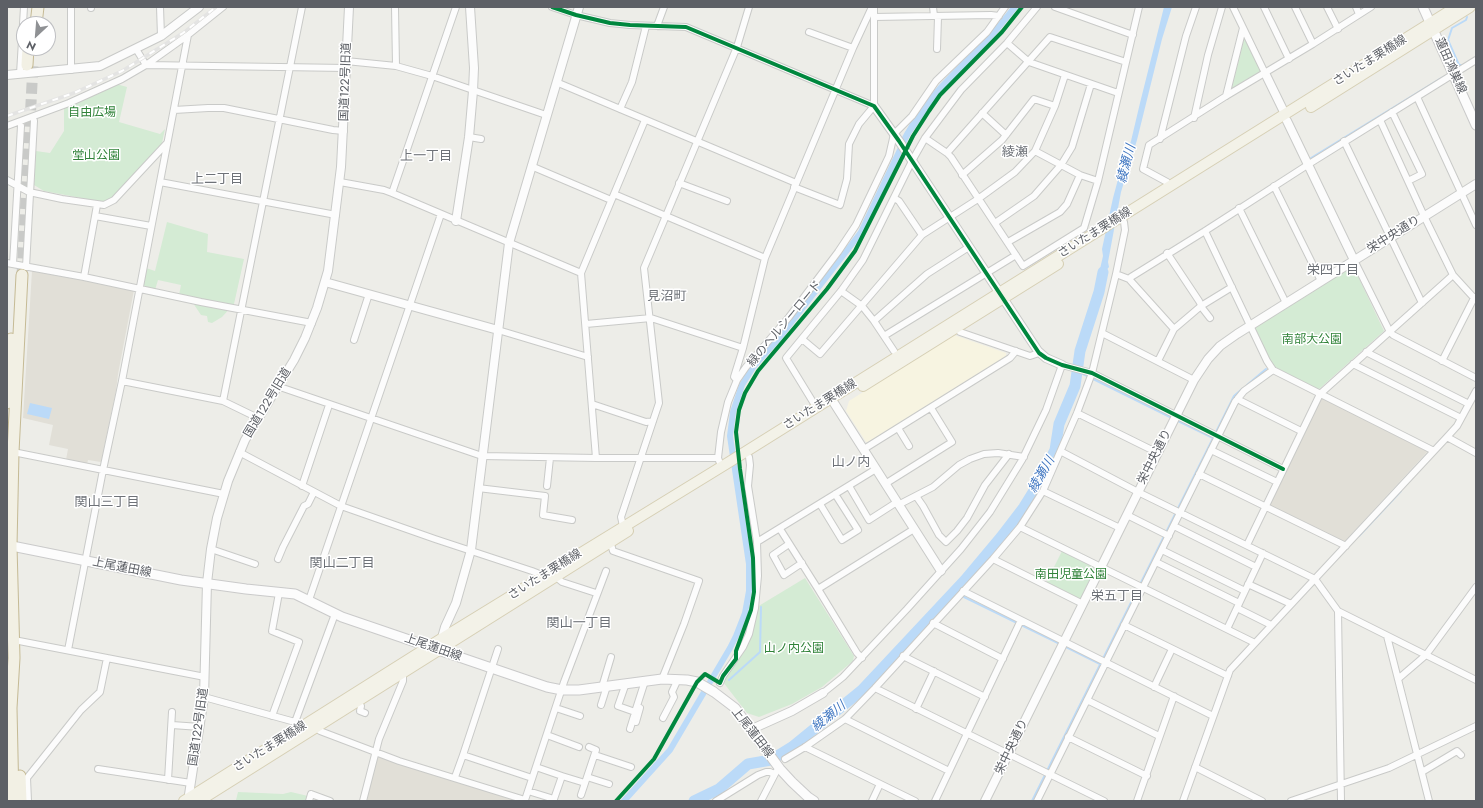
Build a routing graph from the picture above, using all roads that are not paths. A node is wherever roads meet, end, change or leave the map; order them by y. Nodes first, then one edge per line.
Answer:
1 (24, 7) edge
2 (71, 7) edge
3 (160, 7) edge
4 (199, 7) edge
5 (223, 7) edge
6 (302, 7) edge
7 (349, 7) edge
8 (395, 7) edge
9 (456, 7) edge
10 (470, 7) edge
11 (552, 7) edge
12 (664, 7) edge
13 (749, 7) edge
14 (873, 7) edge
15 (933, 7) edge
16 (991, 7) edge
17 (1005, 7) edge
18 (1037, 7) edge
19 (1055, 7) edge
20 (1139, 7) edge
21 (1196, 7) edge
22 (1222, 7) edge
23 (1233, 7) edge
24 (1264, 7) edge
25 (1295, 7) edge
26 (1327, 7) edge
27 (1356, 7) edge
28 (1371, 7) edge
29 (1423, 7) edge
30 (1456, 7) edge
31 (1470, 7) edge
32 (577, 11) edge
33 (1360, 14) junction
34 (991, 15) junction
35 (998, 16) junction
36 (936, 17) junction
37 (874, 18) junction
38 (646, 26) junction
39 (658, 26) junction
40 (1432, 26) junction
41 (1243, 28) junction
42 (1338, 29) junction
43 (809, 32) dead end
44 (188, 35) junction
45 (1133, 35) junction
46 (161, 36) junction
47 (1007, 43) junction
48 (1313, 44) junction
49 (737, 47) junction
50 (853, 48) junction
51 (136, 49) junction
52 (937, 49) dead end
53 (28, 56) edge
54 (32, 56) edge
55 (1289, 59) junction
56 (1476, 60) edge
57 (1029, 62) junction
58 (1126, 62) junction
59 (146, 65) junction
60 (346, 65) junction
61 (182, 66) junction
62 (396, 66) junction
63 (27, 68) junction
64 (289, 68) junction
65 (71, 70) junction
66 (1266, 73) junction
67 (1453, 74) junction
68 (7, 75) edge
69 (1065, 75) junction
70 (432, 76) junction
71 (556, 82) junction
72 (1091, 84) junction
73 (836, 89) junction
74 (474, 91) junction
75 (1118, 93) junction
76 (1226, 96) junction
77 (1417, 97) junction
78 (874, 106) junction
79 (1055, 106) junction
80 (620, 109) junction
81 (174, 110) junction
82 (1392, 112) junction
83 (982, 113) junction
84 (546, 115) junction
85 (1194, 118) junction
86 (1286, 118) junction
87 (279, 119) junction
88 (645, 120) junction
89 (1380, 120) junction
90 (34, 121) dead end
91 (1476, 125) edge
92 (7, 126) edge
93 (21, 126) dead end
94 (344, 131) junction
95 (1006, 135) junction
96 (469, 137) junction
97 (896, 137) junction
98 (480, 138) dead end
99 (925, 138) junction
100 (1160, 139) junction
101 (1344, 141) junction
102 (167, 142) junction
103 (697, 142) junction
104 (1034, 151) junction
105 (947, 152) junction
106 (912, 161) junction
107 (1309, 164) junction
108 (1061, 165) junction
109 (531, 166) junction
110 (962, 175) junction
111 (1080, 175) junction
112 (7, 180) edge
113 (1098, 180) junction
114 (1408, 181) junction
115 (160, 182) junction
116 (340, 182) junction
117 (680, 183) junction
118 (1476, 184) edge
119 (18, 185) junction
120 (795, 185) junction
121 (1170, 186) junction
122 (1274, 186) junction
123 (29, 192) junction
124 (392, 193) junction
125 (1461, 194) junction
126 (613, 197) junction
127 (894, 198) junction
128 (978, 199) junction
129 (727, 201) dead end
130 (262, 202) junction
131 (97, 205) junction
132 (1239, 208) junction
133 (441, 214) junction
134 (666, 215) junction
135 (95, 216) junction
136 (336, 216) junction
137 (1424, 216) junction
138 (949, 217) junction
139 (456, 221) junction
140 (1122, 221) junction
141 (995, 223) junction
142 (1476, 225) edge
143 (151, 226) junction
144 (1205, 231) junction
145 (922, 235) junction
146 (1390, 238) junction
147 (1008, 242) junction
148 (509, 243) junction
149 (969, 247) junction
150 (1167, 253) junction
151 (1016, 255) junction
152 (765, 258) junction
153 (1354, 260) junction
154 (16, 269) edge
155 (581, 273) junction
156 (986, 273) junction
157 (1116, 274) junction
158 (1453, 275) junction
159 (84, 277) junction
160 (1129, 279) junction
161 (1321, 281) junction
162 (325, 282) junction
163 (1232, 287) junction
164 (139, 288) junction
165 (841, 291) junction
166 (369, 294) junction
167 (1001, 295) junction
168 (1475, 298) edge
169 (1286, 303) junction
170 (1422, 303) junction
171 (410, 305) junction
172 (862, 306) junction
173 (1202, 306) junction
174 (242, 310) junction
175 (650, 318) junction
176 (1210, 318) dead end
177 (874, 321) junction
178 (312, 323) junction
179 (586, 324) junction
180 (1250, 325) junction
181 (956, 328) junction
182 (1174, 329) junction
183 (498, 330) junction
184 (1390, 332) junction
185 (1102, 333) junction
186 (884, 336) junction
187 (354, 340) dead end
188 (802, 340) junction
189 (743, 348) junction
190 (894, 351) dead end
191 (1016, 351) junction
192 (1366, 352) junction
193 (1040, 353) junction
194 (588, 357) junction
195 (1158, 361) junction
196 (1442, 361) junction
197 (1353, 364) junction
198 (1065, 366) junction
199 (1273, 370) junction
200 (1092, 373) junction
201 (1476, 378) edge
202 (737, 380) junction
203 (1194, 380) junction
204 (122, 381) junction
205 (278, 386) junction
206 (1476, 391) edge
207 (1320, 394) junction
208 (1238, 398) junction
209 (223, 401) junction
210 (7, 403) edge
211 (834, 403) junction
212 (329, 404) junction
213 (592, 404) junction
214 (1469, 404) junction
215 (816, 407) junction
216 (931, 408) junction
217 (1077, 413) junction
218 (1176, 416) junction
219 (258, 418) junction
220 (1461, 418) junction
221 (371, 419) junction
222 (653, 421) junction
223 (898, 428) junction
224 (1301, 431) junction
225 (1218, 436) junction
226 (1447, 438) junction
227 (910, 446) dead end
228 (864, 449) junction
229 (1211, 450) junction
230 (1434, 451) junction
231 (13, 452) junction
232 (239, 452) junction
233 (1062, 452) junction
234 (1158, 453) junction
235 (1476, 453) edge
236 (1009, 454) junction
237 (482, 456) junction
238 (745, 457) junction
239 (1024, 457) junction
240 (550, 458) junction
241 (596, 458) junction
242 (641, 458) junction
243 (724, 465) junction
244 (876, 469) junction
245 (1283, 469) junction
246 (103, 470) junction
247 (1199, 474) junction
248 (1277, 482) junction
249 (885, 484) junction
250 (302, 486) junction
251 (547, 486) dead end
252 (849, 486) junction
253 (478, 488) junction
254 (1043, 491) junction
255 (314, 492) junction
256 (1138, 492) junction
257 (224, 494) junction
258 (835, 494) junction
259 (916, 496) junction
260 (820, 504) junction
261 (897, 504) junction
262 (341, 506) junction
263 (1265, 506) junction
264 (1180, 512) junction
265 (1127, 515) junction
266 (572, 520) dead end
267 (623, 526) junction
268 (1174, 526) junction
269 (1020, 527) junction
270 (1120, 528) junction
271 (780, 529) junction
272 (914, 530) junction
273 (1169, 536) junction
274 (610, 539) junction
275 (757, 542) junction
276 (789, 544) junction
277 (1247, 545) junction
278 (9, 546) edge
279 (1346, 546) junction
280 (211, 549) junction
281 (470, 550) junction
282 (1162, 550) junction
283 (1263, 553) junction
284 (278, 559) dead end
285 (992, 559) junction
286 (86, 561) junction
287 (1156, 562) junction
288 (802, 563) junction
289 (255, 564) dead end
290 (1256, 566) junction
291 (1101, 567) junction
292 (606, 570) dead end
293 (941, 571) junction
294 (541, 577) junction
295 (556, 577) junction
296 (1315, 579) junction
297 (207, 583) junction
298 (1248, 584) junction
299 (1476, 587) edge
300 (1143, 588) junction
301 (818, 589) junction
302 (963, 591) junction
303 (1245, 591) junction
304 (279, 593) junction
305 (596, 594) junction
306 (309, 600) junction
307 (1083, 604) junction
308 (1291, 604) junction
309 (1238, 606) junction
310 (1338, 611) junction
311 (335, 614) junction
312 (1021, 620) junction
313 (933, 623) junction
314 (1124, 625) junction
315 (1271, 625) junction
316 (1227, 629) junction
317 (1387, 636) junction
318 (441, 639) junction
319 (14, 640) junction
320 (1064, 642) junction
321 (1255, 643) junction
322 (429, 646) junction
323 (1172, 649) junction
324 (68, 650) junction
325 (439, 650) junction
326 (498, 650) dead end
327 (1426, 655) junction
328 (904, 656) junction
329 (611, 657) dead end
330 (14, 658) junction
331 (107, 658) junction
332 (862, 658) junction
333 (1003, 659) junction
334 (1105, 662) junction
335 (492, 668) junction
336 (934, 671) junction
337 (403, 672) junction
338 (1228, 676) junction
339 (205, 677) junction
340 (662, 679) junction
341 (678, 679) junction
342 (647, 680) junction
343 (1398, 680) junction
344 (1476, 680) edge
345 (626, 683) junction
346 (720, 683) dead end
347 (7, 684) edge
348 (604, 687) junction
349 (1154, 687) junction
350 (875, 688) junction
351 (562, 690) junction
352 (823, 693) joint
353 (1174, 696) junction
354 (204, 697) junction
355 (985, 697) junction
356 (1086, 700) junction
357 (358, 701) junction
358 (600, 705) dead end
359 (11, 708) junction
360 (556, 708) junction
361 (916, 709) junction
362 (172, 712) dead end
363 (635, 712) junction
364 (365, 713) dead end
365 (272, 716) junction
366 (580, 716) dead end
367 (1213, 716) junction
368 (663, 718) dead end
369 (845, 719) junction
370 (636, 722) dead end
371 (172, 724) junction
372 (298, 725) junction
373 (200, 726) junction
374 (1476, 726) edge
375 (315, 727) junction
376 (630, 729) dead end
377 (752, 729) junction
378 (966, 734) junction
379 (547, 735) junction
380 (1159, 736) junction
381 (1068, 737) junction
382 (578, 747) dead end
383 (589, 747) dead end
384 (805, 747) junction
385 (375, 752) junction
386 (463, 754) junction
387 (1008, 754) junction
388 (595, 755) junction
389 (1418, 755) junction
390 (1461, 755) dead end
391 (785, 759) dead end
392 (536, 767) junction
393 (1194, 767) junction
394 (631, 768) dead end
395 (98, 769) dead end
396 (776, 769) junction
397 (949, 771) junction
398 (1422, 772) junction
399 (1050, 774) junction
400 (562, 776) junction
401 (1147, 776) junction
402 (455, 777) junction
403 (587, 777) junction
404 (532, 778) junction
405 (168, 780) junction
406 (191, 783) junction
407 (585, 784) junction
408 (609, 784) dead end
409 (880, 784) junction
410 (1341, 784) junction
411 (528, 791) junction
412 (581, 795) dead end
413 (187, 800) edge
414 (13, 801) edge
415 (21, 801) edge
416 (28, 801) edge
417 (199, 801) edge
418 (309, 801) edge
419 (330, 801) edge
420 (363, 801) edge
421 (716, 801) edge
422 (761, 801) edge
423 (814, 801) edge
424 (872, 801) edge
425 (915, 801) edge
426 (935, 801) edge
427 (985, 801) edge
428 (1037, 801) edge
429 (1104, 801) edge
430 (1137, 801) edge
431 (1183, 801) edge
432 (1262, 801) edge
433 (1291, 801) edge
434 (1341, 801) edge
435 (1429, 801) edge

1 - 63 street
2 - 65 street
3 - 46 street
4 - 46 street
5 - 44 street
6 - 64 street
7 - 60 street, 国道122号旧道
8 - 62 street
9 - 70 street
10 - 74 street
11 - 32 street
12 - 39 street
13 - 49 street
14 - 37 street
14 - 50 street
15 - 36 street
16 - 34 street
17 - 35 street
18 - 47 street
19 - 45 street
20 - 45 street
21 - 100 street
22 - 85 street
23 - 41 street
24 - 55 street
25 - 48 street
26 - 42 street
27 - 33 street
28 - 33 street
29 - 40 main road, 蓮田鴻巣線
30 - 40 main road, さいたま栗橋線
31 - 40 main road, さいたま栗橋線
32 - 38 street
32 - 71 street
33 - 42 street
34 - 35 street
34 - 36 street
35 - 97 street
36 - 37 street
36 - 52 street
37 - 78 street
38 - 39 street
38 - 80 street
39 - 49 street
40 - 67 main road, 蓮田鴻巣線
40 - 86 main road, さいたま栗橋線
41 - 66 street
41 - 76 street
42 - 48 street
43 - 50 street
44 - 59 street
44 - 61 street
45 - 58 street
46 - 51 street
47 - 57 street
47 - 99 street
48 - 55 street
49 - 73 street
49 - 103 street
50 - 73 street
51 - 59 street
51 - 65 street
53 - 63 highway
54 - 63 highway
55 - 66 street
56 - 67 street
57 - 58 street
57 - 69 street
57 - 83 street
58 - 75 street
59 - 61 street
59 - 92 street
60 - 62 street
60 - 64 street
60 - 94 street, 国道122号旧道
61 - 64 street
61 - 81 street
62 - 70 street
63 - 65 street
63 - 68 street
64 - 87 street
66 - 76 street
66 - 86 street
67 - 77 street
67 - 91 main road, 蓮田鴻巣線
69 - 72 street
69 - 79 street
70 - 74 street
70 - 124 street
71 - 80 street
71 - 84 street
72 - 75 street
72 - 108 street
73 - 78 street
73 - 120 street
74 - 84 street
74 - 96 street
75 - 113 street
76 - 85 street
77 - 82 street
77 - 125 street
78 - 97 street
78 - 120 street
79 - 95 street
79 - 104 street
80 - 88 street
81 - 87 street
81 - 102 street
82 - 89 street
82 - 114 street
83 - 95 street
83 - 105 street
84 - 109 street
85 - 100 street
86 - 107 street
86 - 121 main road, さいたま栗橋線
86 - 140 main road, さいたま栗橋線
87 - 94 street
87 - 130 street
88 - 103 street
88 - 126 street
89 - 101 street
89 - 114 street
90 - 123 street
93 - 119 street
94 - 116 street, 国道122号旧道
95 - 110 street
96 - 98 street
96 - 139 street
97 - 106 street
97 - 202 street
99 - 105 street
99 - 106 street
100 - 121 street
101 - 107 street
101 - 146 street
102 - 115 street
102 - 131 street
103 - 117 street
103 - 120 street
104 - 108 street
104 - 128 street
105 - 110 street
106 - 127 street
106 - 138 street
107 - 122 street
107 - 153 street
108 - 111 street
108 - 141 street
109 - 126 street
109 - 148 street
110 - 128 street
111 - 113 street
111 - 147 street
112 - 119 street
113 - 151 street
114 - 137 street
115 - 130 street
115 - 143 street
116 - 124 street
116 - 136 street, 国道122号旧道
117 - 129 street
117 - 134 street
118 - 125 street, 栄中央通り
119 - 123 street
119 - 154 street
120 - 152 street
121 - 140 main road, さいたま栗橋線
122 - 132 street
122 - 161 street
123 - 131 street
123 - 154 street
124 - 133 street
125 - 137 street, 栄中央通り
125 - 142 street
126 - 134 street
126 - 155 street
127 - 145 street
127 - 165 street
128 - 138 street
128 - 141 street
130 - 136 street
130 - 174 street
131 - 135 street
132 - 144 street
132 - 169 street
133 - 139 street
133 - 171 street
134 - 152 street
134 - 175 street
135 - 143 street
135 - 159 street
136 - 162 street, 国道122号旧道
137 - 146 street, 栄中央通り
137 - 158 street
138 - 145 street
138 - 149 street
139 - 148 street
140 - 157 street
140 - 167 main road, さいたま栗橋線
141 - 147 street
143 - 164 street
144 - 150 street
144 - 163 street
145 - 172 street
146 - 153 street, 栄中央通り
146 - 170 street
147 - 151 street
148 - 155 street
148 - 183 street
149 - 156 street
149 - 177 street
150 - 160 street
150 - 173 street
151 - 156 street
152 - 189 street
153 - 161 street, 栄中央通り
153 - 184 street
154 - 159 street
154 - 210 highway
154 - 231 highway
155 - 179 street
156 - 167 street
156 - 186 street
157 - 160 street
157 - 185 street
158 - 168 street
158 - 170 street
159 - 164 street
160 - 182 street
161 - 169 street, 栄中央通り
162 - 166 street
162 - 178 street, 国道122号旧道
163 - 173 street
163 - 180 street
164 - 174 street
164 - 204 street
165 - 172 street
165 - 188 street
166 - 171 street
166 - 187 street
167 - 181 main road, さいたま栗橋線
167 - 193 street
167 - 215 main road, さいたま栗橋線
168 - 196 street
169 - 180 street, 栄中央通り
170 - 184 street
171 - 183 street
171 - 221 street
172 - 177 street
172 - 188 street
173 - 176 street
173 - 182 street
174 - 178 street
174 - 209 street
175 - 179 street
175 - 189 street
175 - 222 street
177 - 186 street
178 - 205 street, 国道122号旧道
179 - 194 street
180 - 199 street
180 - 203 street, 栄中央通り
181 - 191 street
181 - 211 main road, さいたま栗橋線
182 - 195 street
183 - 194 street
183 - 237 street
184 - 192 street
184 - 196 street
185 - 195 street
185 - 200 street
186 - 190 street
188 - 215 street
189 - 202 street
191 - 193 street
191 - 216 street
192 - 197 street
192 - 214 street
193 - 198 street
194 - 213 street
195 - 203 street
196 - 201 street
197 - 207 street
197 - 220 street
198 - 200 street
198 - 239 street
199 - 207 street
199 - 208 street
200 - 217 street
200 - 218 street
202 - 243 street
203 - 218 street, 栄中央通り
204 - 209 street
204 - 246 street
205 - 212 street
205 - 219 street, 国道122号旧道
206 - 214 street
207 - 224 street
207 - 230 street
208 - 224 street
208 - 225 street
209 - 219 street
211 - 228 street
211 - 238 main road, さいたま栗橋線
212 - 221 street
212 - 250 street
213 - 222 street
213 - 241 street
214 - 220 street
215 - 238 main road, さいたま栗橋線
216 - 223 street
216 - 249 street
217 - 233 street
217 - 234 street
218 - 225 street
218 - 234 street, 栄中央通り
219 - 232 street, 国道122号旧道
220 - 226 street
221 - 237 street
221 - 262 street
222 - 242 street
223 - 227 street
223 - 228 street
224 - 245 street
225 - 229 street
225 - 245 street
226 - 230 street
226 - 235 street
228 - 244 street
229 - 247 street
229 - 248 street
230 - 279 street
231 - 246 street
231 - 278 highway
232 - 250 street
232 - 257 street, 国道122号旧道
233 - 254 street
233 - 256 street
234 - 256 street, 栄中央通り
236 - 239 street
236 - 259 street
236 - 259 street
237 - 240 street
237 - 253 street
238 - 243 main road, さいたま栗橋線
238 - 275 street
239 - 293 street
240 - 241 street
240 - 251 street
241 - 242 street
242 - 243 street
242 - 267 street
243 - 267 main road, さいたま栗橋線
243 - 274 main road, さいたま栗橋線
244 - 249 street
244 - 252 street
245 - 248 street
246 - 257 street
246 - 286 street
247 - 263 street
247 - 264 street
248 - 263 street
249 - 261 street
250 - 255 street
252 - 258 street
252 - 261 street
253 - 266 street
253 - 281 street
254 - 269 street
254 - 270 street
255 - 262 street
255 - 284 street
256 - 264 street
256 - 265 street, 栄中央通り
257 - 280 street, 国道122号旧道
258 - 260 street
258 - 260 street
259 - 261 street
260 - 271 street
261 - 272 street
262 - 281 street
262 - 306 street
263 - 277 street
263 - 279 street
264 - 268 street
264 - 277 street
265 - 270 street, 栄中央通り
265 - 273 street
267 - 274 main road, さいたま栗橋線
268 - 273 street
268 - 290 street
269 - 285 street
269 - 291 street
270 - 291 street, 栄中央通り
271 - 275 street
271 - 276 street
272 - 293 street
272 - 301 street
273 - 282 street
274 - 294 main road, さいたま栗橋線
274 - 295 main road, さいたま栗橋線
274 - 340 street
275 - 346 street
276 - 288 street
276 - 288 street
277 - 283 street
278 - 286 main road, 上尾蓮田線
278 - 319 highway
279 - 296 street
280 - 289 street
280 - 297 street, 国道122号旧道
281 - 294 street
281 - 318 street
282 - 287 street
282 - 303 street
283 - 290 street
283 - 296 street
285 - 302 street
285 - 307 street
286 - 297 main road, 上尾蓮田線
286 - 324 street
287 - 300 street
287 - 309 street
288 - 301 street
290 - 298 street
291 - 300 street
291 - 307 street, 栄中央通り
292 - 305 street
293 - 332 street
294 - 318 main road, さいたま栗橋線
295 - 305 street
295 - 325 main road, さいたま栗橋線
296 - 308 street
296 - 310 street
297 - 304 main road, 上尾蓮田線
297 - 339 street, 国道122号旧道
298 - 303 street
298 - 308 street
299 - 327 street
300 - 314 street
300 - 316 street
301 - 332 street
302 - 312 street
302 - 313 street
303 - 309 street
304 - 306 main road, 上尾蓮田線
304 - 365 street
305 - 351 street
306 - 311 main road, 上尾蓮田線
307 - 320 street, 栄中央通り
308 - 315 street
309 - 315 street
309 - 316 street
310 - 317 street
310 - 410 street
311 - 322 main road, 上尾蓮田線
311 - 372 street
312 - 320 street
312 - 333 street
313 - 328 street
313 - 333 street
314 - 323 street
314 - 334 street
315 - 321 street
316 - 321 street
317 - 327 street
317 - 343 street
318 - 322 main road, さいたま栗橋線
318 - 325 street
319 - 324 street
319 - 330 highway
320 - 334 street
320 - 387 street, 栄中央通り
321 - 338 street
322 - 325 main road, 上尾蓮田線
322 - 372 main road, さいたま栗橋線
323 - 338 street
323 - 349 street
324 - 331 street
325 - 335 main road, 上尾蓮田線
325 - 337 main road, さいたま栗橋線
326 - 335 street
327 - 343 street
327 - 344 street
328 - 336 street
328 - 350 street
329 - 348 street
330 - 359 highway
330 - 415 highway
331 - 339 street
331 - 416 street
332 - 352 street
333 - 355 street
334 - 349 street
334 - 356 street
335 - 351 main road, 上尾蓮田線
335 - 386 street
336 - 355 street
336 - 361 street
337 - 357 main road, さいたま栗橋線
337 - 385 street
338 - 367 street
339 - 354 street, 国道122号旧道
340 - 341 main road, 上尾蓮田線
340 - 342 main road, 上尾蓮田線
341 - 368 street
341 - 377 main road, 上尾蓮田線
342 - 345 main road, 上尾蓮田線
342 - 363 street
342 - 370 street
343 - 389 street
345 - 348 main road, 上尾蓮田線
345 - 363 street
347 - 359 highway
348 - 351 main road, 上尾蓮田線
348 - 358 street
349 - 353 street
350 - 361 street
350 - 369 street
351 - 360 street
352 - 377 street
353 - 367 street
353 - 380 street
354 - 365 street
354 - 373 street, 国道122号旧道
355 - 378 street
356 - 380 street
356 - 381 street
357 - 364 street
357 - 375 main road, さいたま栗橋線
359 - 414 highway
360 - 366 street
360 - 379 street
361 - 378 street
362 - 371 street
363 - 376 street
365 - 372 street
367 - 393 street
369 - 384 street
369 - 397 street
371 - 373 street
371 - 405 street
372 - 413 main road, さいたま栗橋線
373 - 406 street, 国道122号旧道
374 - 389 street
375 - 385 street
375 - 417 main road, さいたま栗橋線
377 - 396 main road, 上尾蓮田線
378 - 387 street
378 - 397 street
379 - 382 street
379 - 392 street
380 - 401 street
381 - 399 street
381 - 401 street
383 - 388 street
384 - 391 street
384 - 409 street
385 - 402 street
385 - 420 street
386 - 402 street
386 - 404 street
387 - 399 street
387 - 427 street, 栄中央通り
388 - 394 street
388 - 403 street
389 - 398 street
389 - 410 street
390 - 398 street
392 - 400 street
392 - 404 street
393 - 431 street
393 - 432 street
395 - 405 street
396 - 421 street
396 - 422 street
396 - 423 main road, 上尾蓮田線
397 - 426 street
398 - 435 street
399 - 428 street
399 - 429 street
400 - 407 street
400 - 411 street
401 - 430 street
402 - 411 street
403 - 407 street
403 - 408 street
404 - 411 street
405 - 406 street
406 - 413 street, 国道122号旧道
407 - 412 street
409 - 424 street
409 - 425 street
410 - 433 street
410 - 434 street
418 - 419 street

